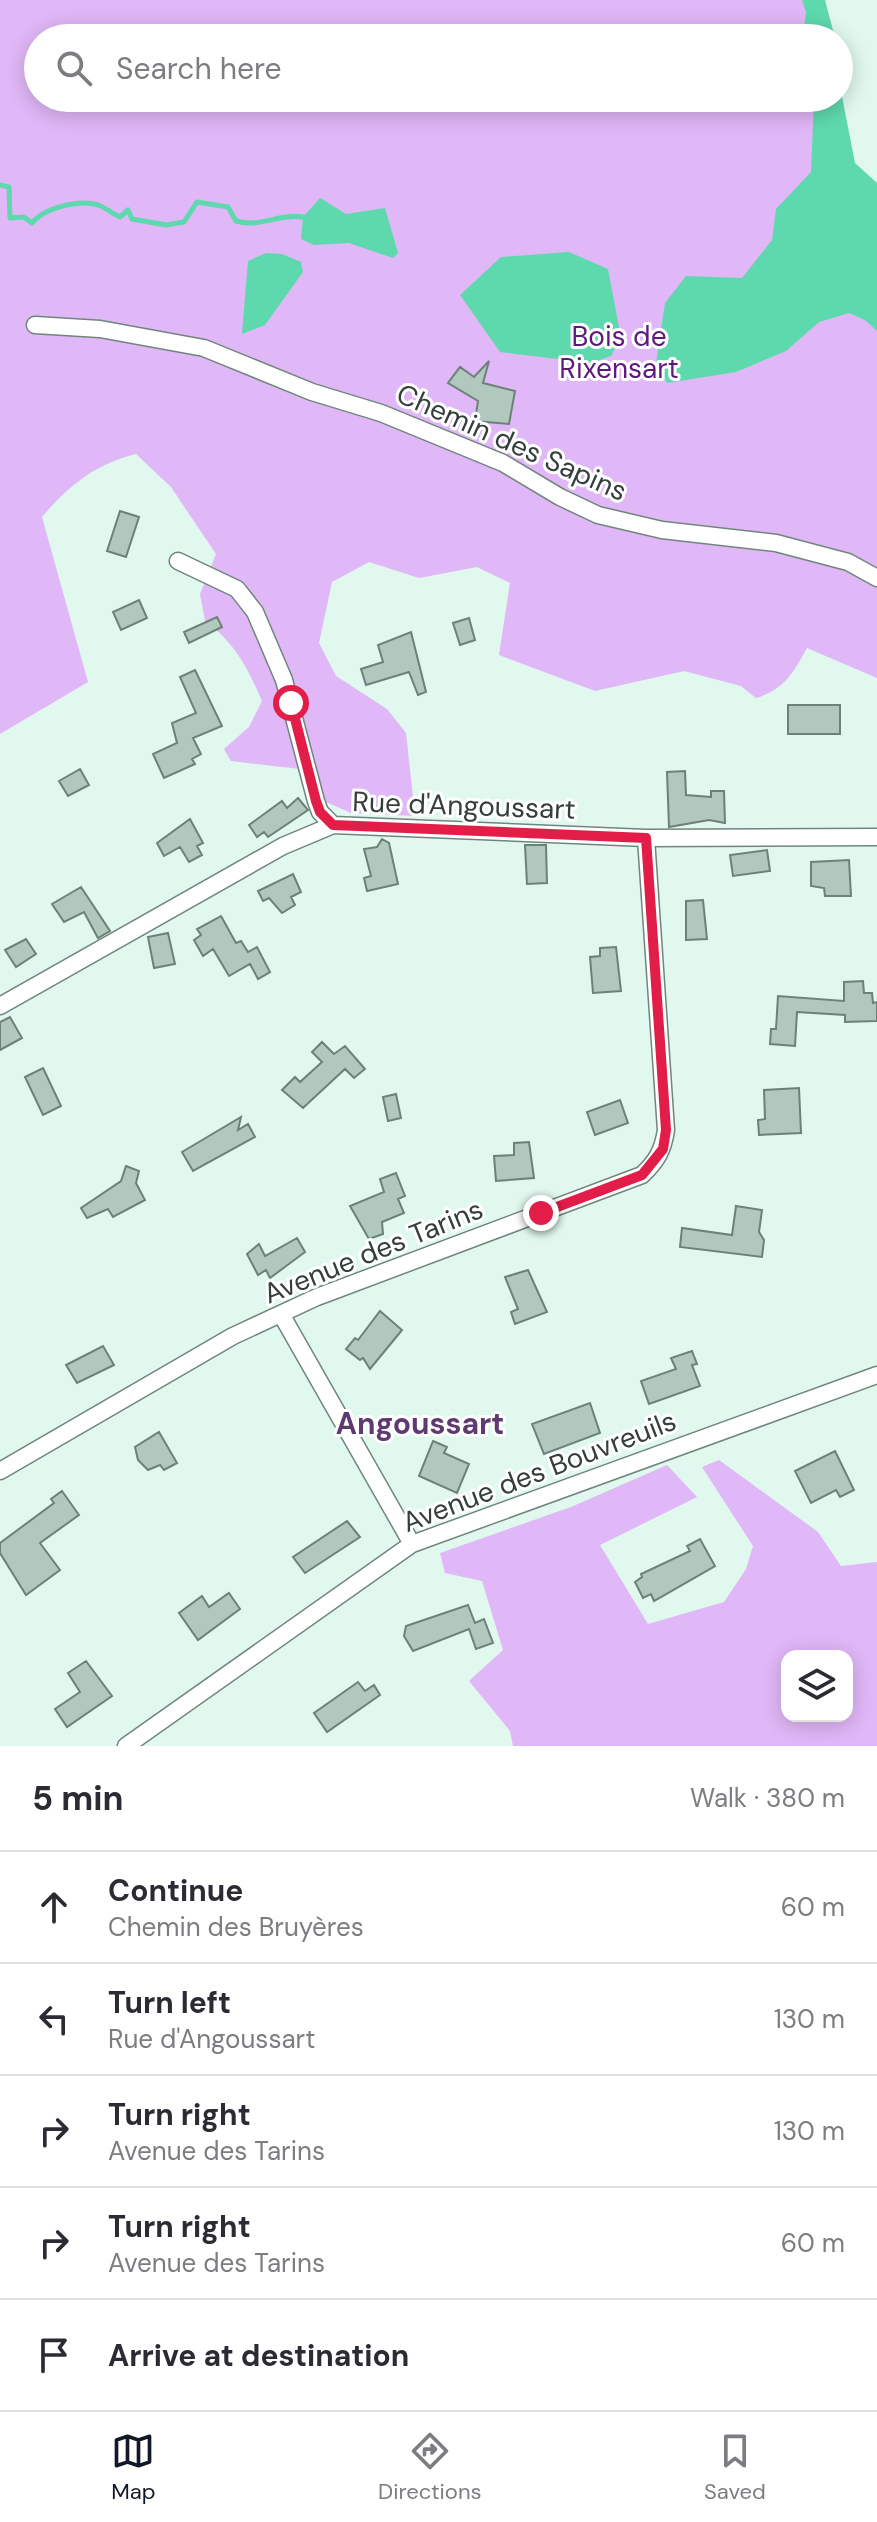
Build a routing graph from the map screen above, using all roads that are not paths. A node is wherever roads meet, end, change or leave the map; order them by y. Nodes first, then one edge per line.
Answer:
1 (35, 325) dead end
2 (178, 561) dead end
3 (877, 578) edge
4 (333, 825) junction
5 (877, 837) edge
6 (646, 838) junction
7 (0, 1006) edge
8 (281, 1314) junction
9 (877, 1375) edge
10 (0, 1471) edge
11 (412, 1544) junction
12 (126, 1746) edge

1 - 3 street, Chemin des Sapins
2 - 4 street
4 - 6 street, Rue d'Angoussart
4 - 7 street, Rue d'Angoussart
5 - 6 street, Rue d'Angoussart
6 - 8 street, Avenue des Tarins
8 - 10 street, Avenue des Tarins
8 - 11 street
9 - 11 street, Avenue des Bouvreuils
11 - 12 street, Avenue des Bouvreuils

